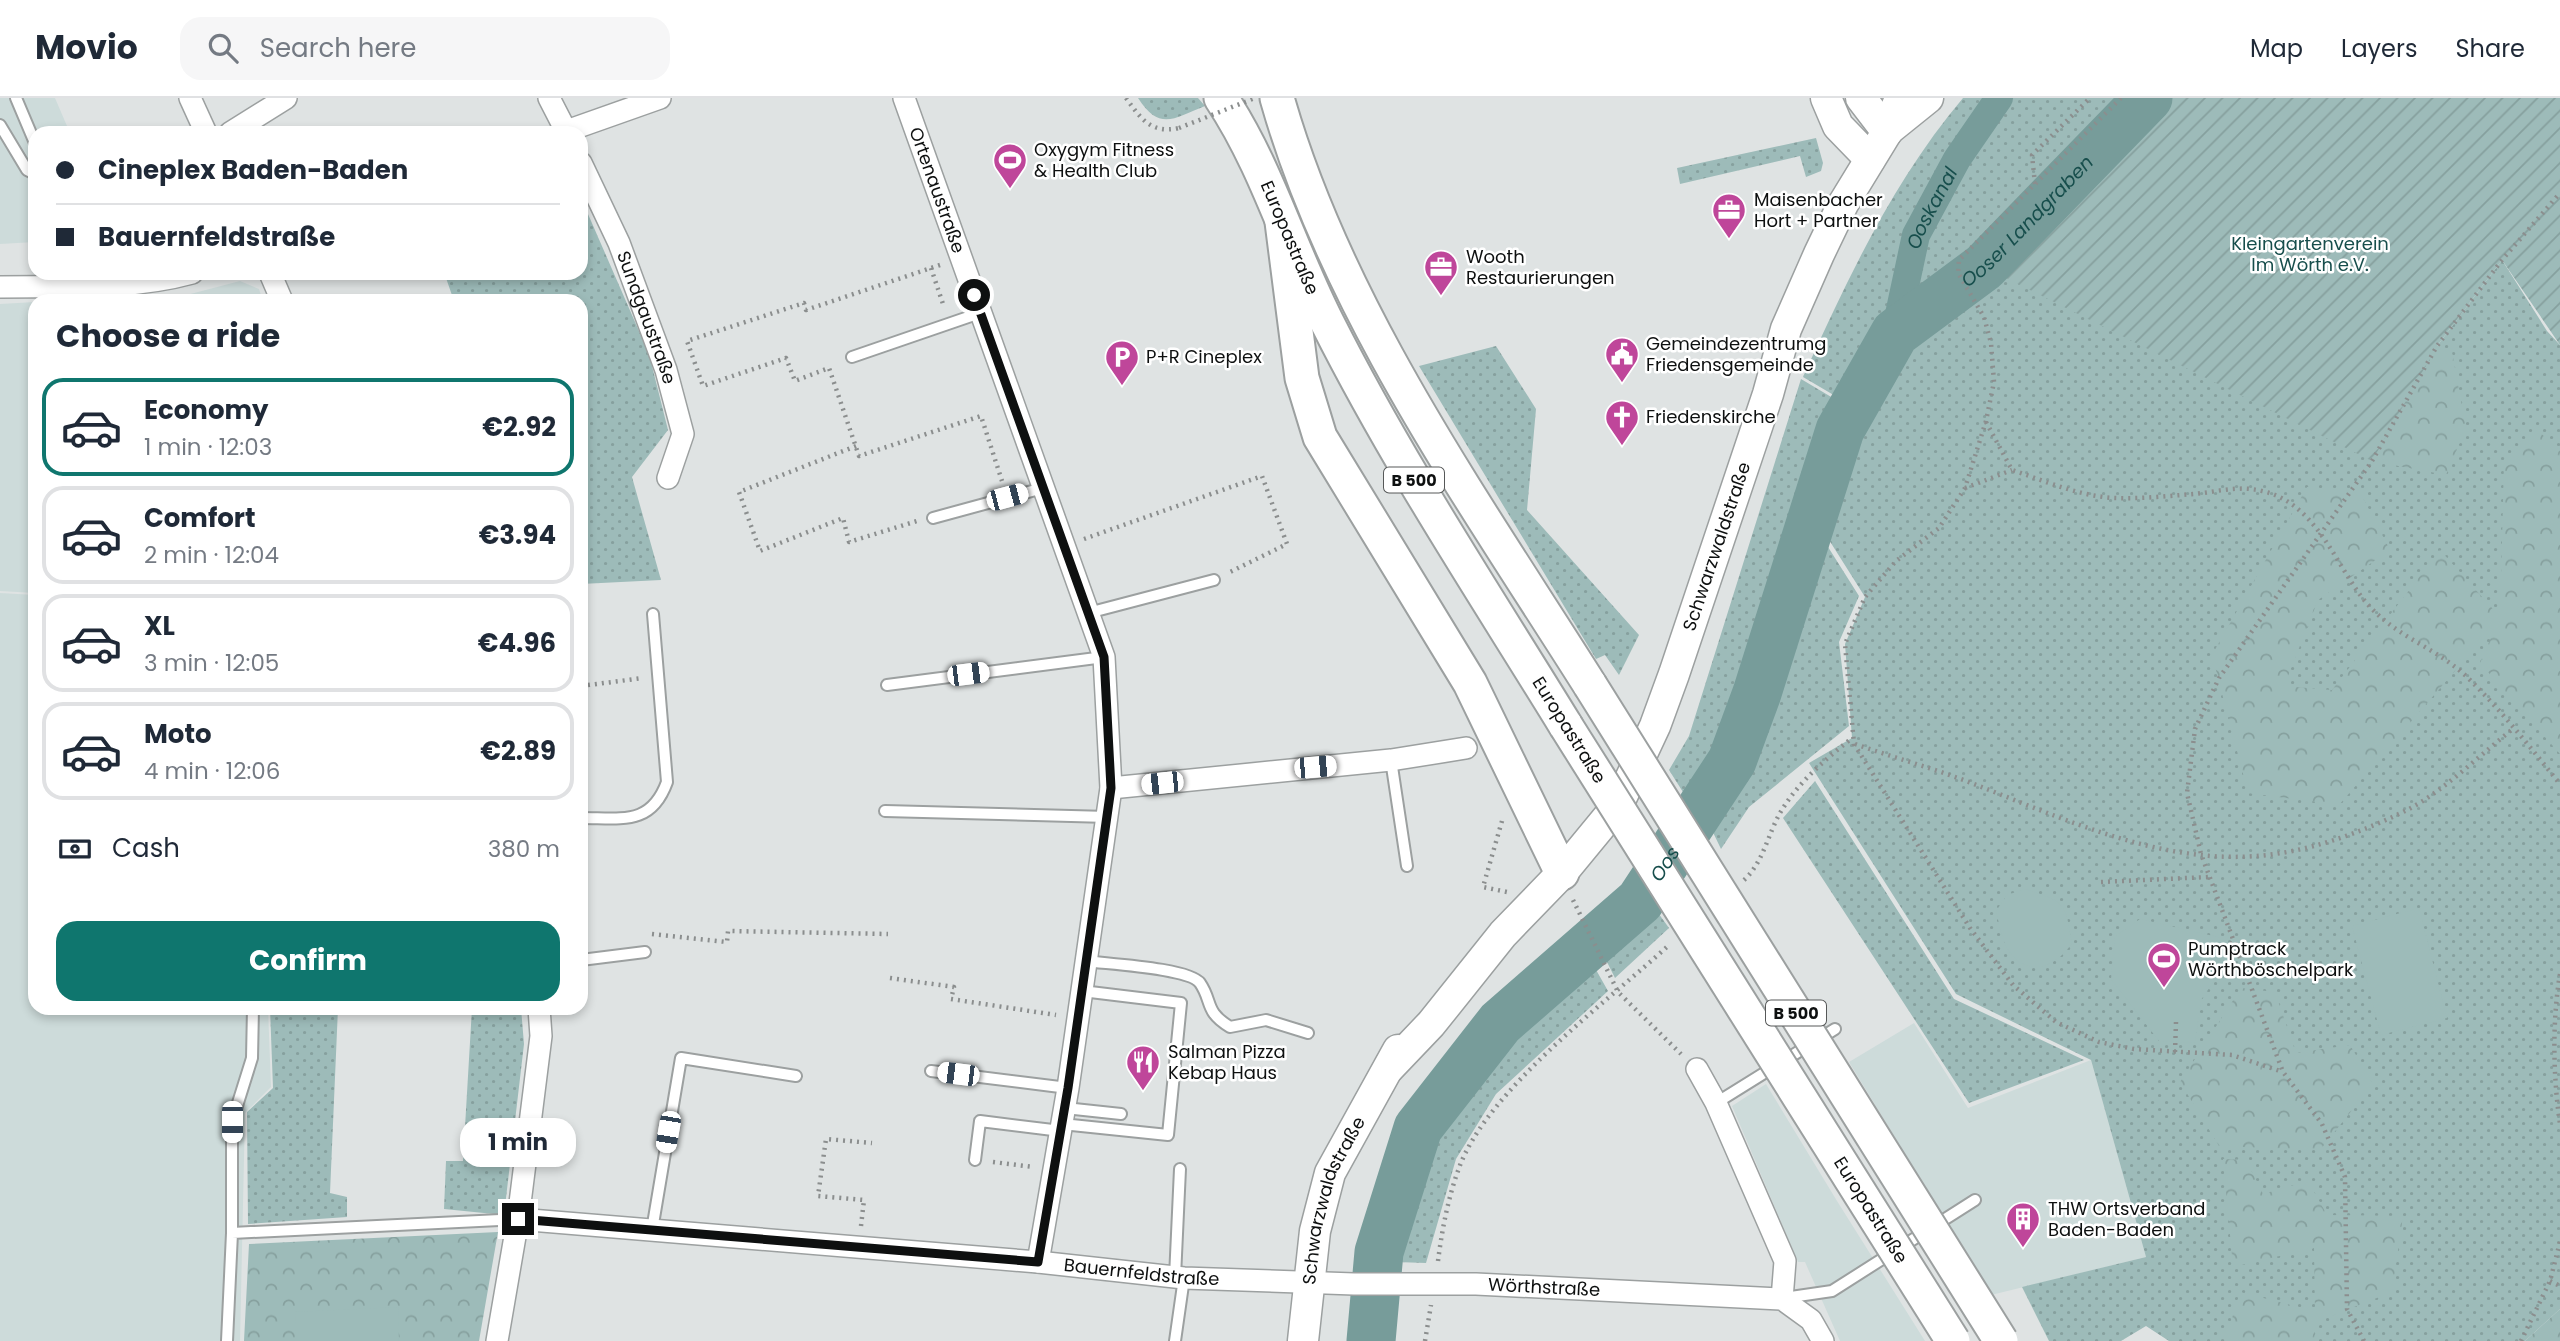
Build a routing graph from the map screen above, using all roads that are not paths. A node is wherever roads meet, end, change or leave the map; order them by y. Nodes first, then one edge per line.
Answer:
1 (16, 98) edge
2 (190, 98) edge
3 (286, 98) edge
4 (549, 98) edge
5 (660, 98) edge
6 (904, 98) edge
7 (1221, 98) edge
8 (1277, 98) edge
9 (1826, 98) edge
10 (1861, 98) edge
11 (1900, 98) edge
12 (1928, 98) edge
13 (0, 125) edge
14 (28, 126) edge
15 (203, 126) edge
16 (241, 126) edge
17 (562, 126) edge
18 (582, 126) edge
19 (1887, 132) junction
20 (1870, 159) junction
21 (28, 170) edge
22 (588, 182) edge
23 (1282, 222) junction
24 (88, 280) edge
25 (0, 287) edge
26 (980, 313) junction
27 (852, 357) dead end
28 (668, 478) dead end
29 (1043, 488) junction
30 (933, 517) road end
31 (1214, 580) road end
32 (1088, 613) junction
33 (653, 614) dead end
34 (1104, 657) junction
35 (887, 685) dead end
36 (1466, 748) dead end
37 (1391, 760) junction
38 (1111, 788) junction
39 (885, 811) dead end
40 (1108, 817) junction
41 (588, 818) edge
42 (1407, 866) dead end
43 (1562, 873) junction
44 (645, 952) road end
45 (588, 959) edge
46 (1086, 961) junction
47 (1082, 991) junction
48 (253, 1015) edge
49 (540, 1015) edge
50 (1835, 1028) dead end
51 (1308, 1033) dead end
52 (1697, 1069) road end
53 (931, 1071) dead end
54 (796, 1076) dead end
55 (1716, 1103) junction
56 (1064, 1113) junction
57 (1121, 1114) dead end
58 (975, 1160) road end
59 (1180, 1169) dead end
60 (1975, 1200) dead end
61 (518, 1219) junction
62 (652, 1230) junction
63 (232, 1233) junction
64 (1038, 1262) junction
65 (1180, 1278) junction
66 (1307, 1283) junction
67 (1782, 1298) junction
68 (227, 1341) edge
69 (496, 1341) edge
70 (1175, 1341) edge
71 (1303, 1341) edge
72 (1823, 1341) edge
73 (1953, 1341) edge
74 (2001, 1341) edge

1 - 14 lane
2 - 15 street
3 - 16 street
4 - 17 street
5 - 18 street
6 - 26 street, Ortenaustraße
7 - 23 main road, Europastraße / B 500
8 - 74 main road, Europastraße / B 500, bridge
9 - 20 street
10 - 19 street
11 - 19 street, Schwarzwaldstraße
12 - 19 street, Schwarzwaldstraße
13 - 21 lane
19 - 20 street, Schwarzwaldstraße
20 - 43 street, Schwarzwaldstraße
22 - 28 street, Sundgaustraße
23 - 43 main road
23 - 73 main road, Europastraße / B 500, bridge
24 - 25 street
26 - 27 lane
26 - 29 street, Ortenaustraße
29 - 30 lane
29 - 32 street, Ortenaustraße
31 - 32 lane
32 - 34 street, Ortenaustraße
33 - 41 lane
34 - 35 lane
34 - 38 street, Ortenaustraße
36 - 37 street
37 - 38 street
37 - 42 lane
38 - 40 street, Ortenaustraße
39 - 40 lane
40 - 46 street, Ortenaustraße
43 - 66 street, Schwarzwaldstraße
44 - 45 lane
46 - 47 street, Ortenaustraße
46 - 51 lane
47 - 56 street, Ortenaustraße
47 - 56 lane
48 - 63 lane
49 - 61 street
50 - 55 lane
52 - 55 street
53 - 56 lane
54 - 62 lane
55 - 67 street
56 - 57 lane
56 - 58 lane
56 - 64 street, Ortenaustraße
59 - 65 lane
60 - 67 lane, Wörthstraße
61 - 62 street, Bauernfeldstraße
61 - 63 lane
61 - 69 street
62 - 64 street, Bauernfeldstraße
63 - 68 lane
64 - 65 street, Bauernfeldstraße
65 - 66 street, Bauernfeldstraße
65 - 70 lane
66 - 67 street, Wörthstraße
66 - 71 street, Schwarzwaldstraße
67 - 72 street

